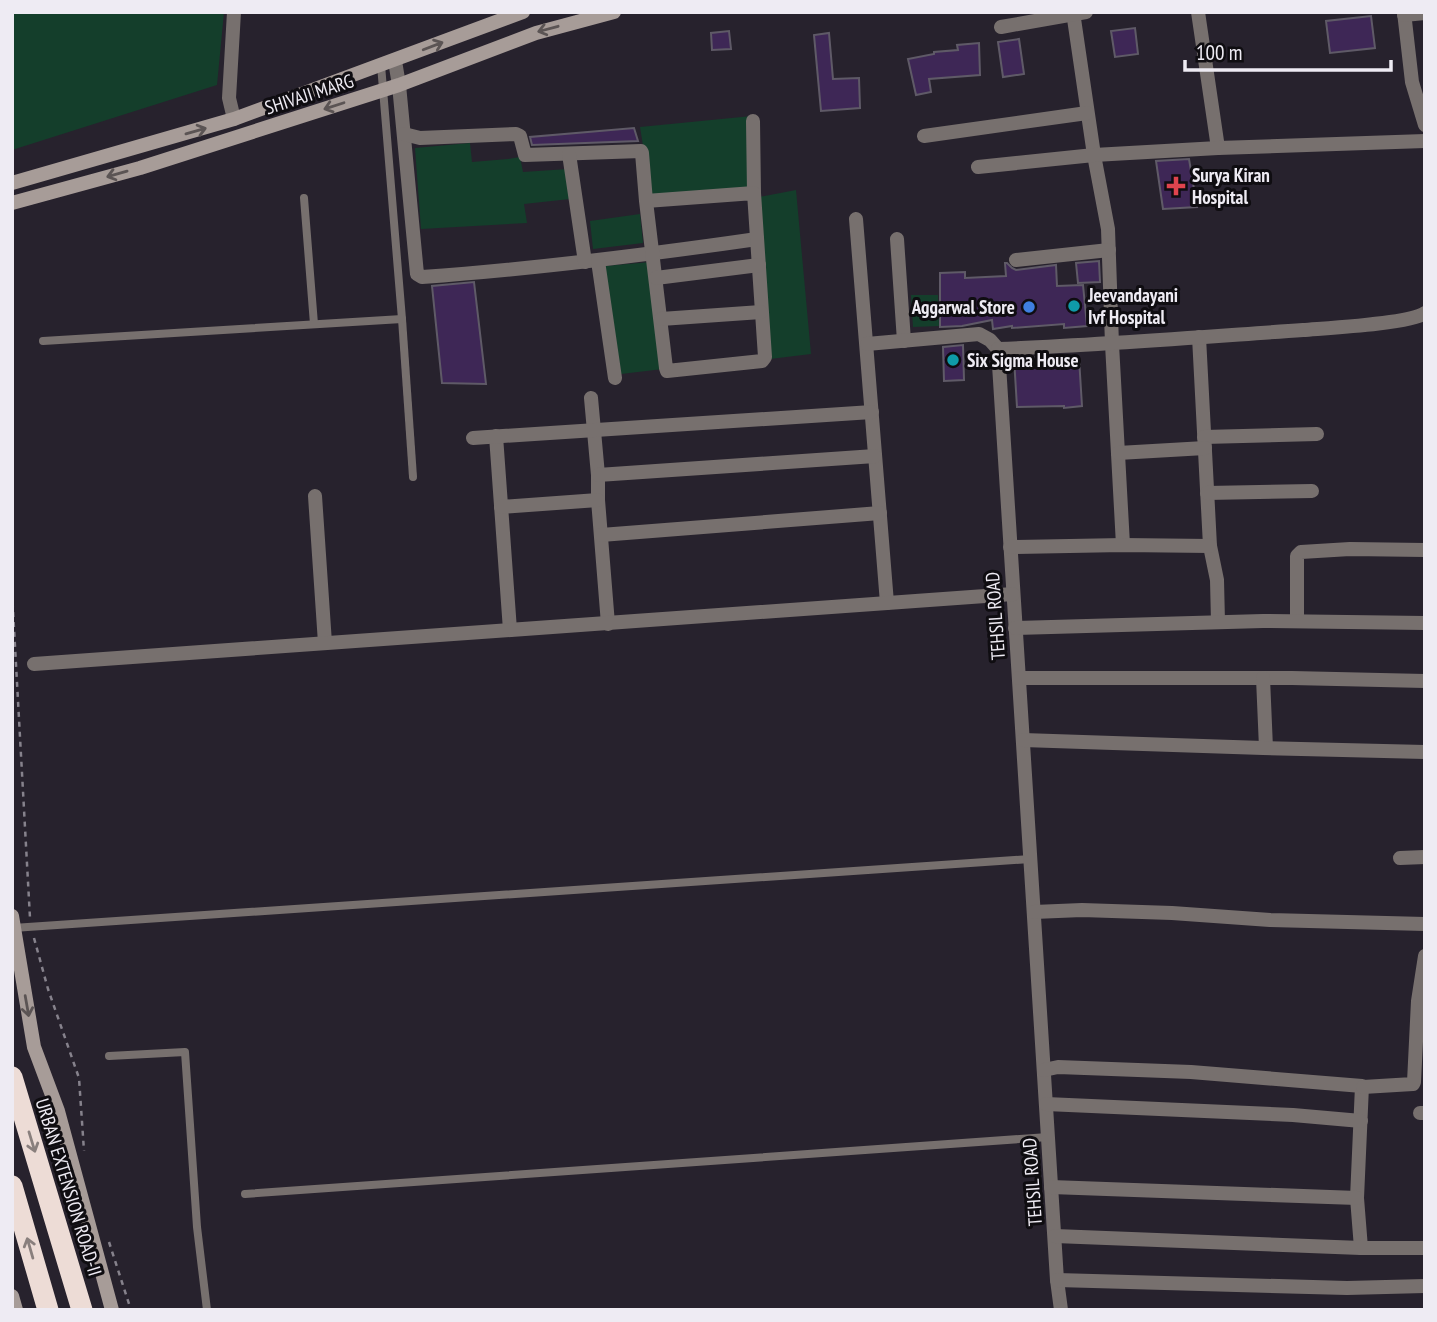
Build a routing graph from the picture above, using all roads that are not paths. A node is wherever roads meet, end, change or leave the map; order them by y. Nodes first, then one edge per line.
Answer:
1 (234, 12) edge
2 (523, 12) edge
3 (614, 12) edge
4 (1198, 12) edge
5 (1077, 13) edge
6 (1425, 13) edge
7 (1404, 14) edge
8 (1001, 27) dead end
9 (388, 63) junction
10 (1419, 81) edge
11 (399, 85) junction
12 (383, 90) junction
13 (1087, 113) junction
14 (234, 119) junction
15 (753, 121) dead end
16 (1425, 125) edge
17 (404, 134) junction
18 (924, 136) dead end
19 (1425, 141) edge
20 (1218, 148) junction
21 (569, 154) junction
22 (1094, 155) junction
23 (978, 167) dead end
24 (12, 183) edge
25 (754, 193) junction
26 (304, 198) dead end
27 (646, 201) junction
28 (12, 203) edge
29 (856, 219) dead end
30 (757, 239) junction
31 (897, 239) dead end
32 (1109, 250) junction
33 (653, 254) junction
34 (1016, 260) dead end
35 (591, 261) junction
36 (759, 265) junction
37 (656, 278) junction
38 (761, 312) junction
39 (1425, 313) edge
40 (402, 319) junction
41 (661, 319) junction
42 (314, 324) junction
43 (1199, 337) junction
44 (43, 341) dead end
45 (904, 341) junction
46 (867, 344) junction
47 (1112, 344) junction
48 (998, 349) junction
49 (615, 379) dead end
50 (591, 398) dead end
51 (872, 412) junction
52 (593, 430) junction
53 (1317, 434) dead end
54 (496, 436) junction
55 (473, 438) dead end
56 (1205, 443) junction
57 (1118, 453) junction
58 (875, 456) junction
59 (598, 475) junction
60 (413, 477) dead end
61 (1312, 491) dead end
62 (1207, 493) junction
63 (315, 496) dead end
64 (598, 500) junction
65 (501, 507) junction
66 (880, 513) junction
67 (601, 535) junction
68 (1123, 545) junction
69 (1210, 546) junction
70 (1010, 547) junction
71 (1425, 550) edge
72 (1013, 594) junction
73 (887, 603) junction
74 (1297, 621) junction
75 (1218, 622) junction
76 (1425, 623) edge
77 (608, 624) junction
78 (1016, 628) junction
79 (510, 630) junction
80 (325, 643) junction
81 (34, 664) dead end
82 (1019, 678) junction
83 (1263, 678) junction
84 (1425, 681) edge
85 (1023, 740) junction
86 (1266, 748) junction
87 (1425, 752) edge
88 (1425, 857) edge
89 (1400, 858) dead end
90 (1030, 859) junction
91 (1034, 912) junction
92 (12, 916) edge
93 (1425, 924) edge
94 (13, 928) edge
95 (1425, 956) edge
96 (1421, 1035) edge
97 (108, 1056) dead end
98 (1044, 1070) junction
99 (12, 1077) edge
100 (1363, 1087) junction
101 (1046, 1104) junction
102 (1361, 1121) junction
103 (1048, 1137) junction
104 (12, 1186) edge
105 (1051, 1187) junction
106 (245, 1194) dead end
107 (1357, 1198) junction
108 (1055, 1236) junction
109 (1361, 1248) junction
110 (1425, 1248) edge
111 (1058, 1280) junction
112 (1425, 1286) edge
113 (12, 1296) edge
114 (16, 1310) edge
115 (48, 1310) edge
116 (82, 1310) edge
117 (113, 1310) edge
118 (207, 1310) edge
119 (1061, 1310) edge

1 - 14 street
9 -> 2 main road, SHIVAJI MARG
3 -> 11 main road, SHIVAJI MARG
4 - 20 street
5 - 8 street
5 - 13 street
6 - 7 street
7 - 10 street
9 - 11 street
9 - 12 lane
9 - 14 main road, SHIVAJI MARG
10 - 16 street
11 - 12 main road, SHIVAJI MARG
11 - 17 street
12 -> 28 main road, SHIVAJI MARG
12 - 40 lane
13 - 18 street
13 - 22 street
24 -> 14 main road, SHIVAJI MARG
15 - 25 street
17 - 21 street
17 - 35 street
19 - 20 street
20 - 22 street
21 - 27 street
21 - 35 street
22 - 23 street
22 - 32 street
25 - 27 street
25 - 30 street
26 - 42 lane
27 - 33 street
29 - 46 street
30 - 33 street
30 - 36 street
31 - 45 street
32 - 34 street
32 - 47 street
33 - 35 street
33 - 37 street
35 - 49 street
36 - 37 street
36 - 38 street
37 - 41 street
38 - 41 street
38 - 41 street
39 - 43 street
40 - 42 lane
40 - 60 lane
42 - 44 lane
43 - 47 street
43 - 56 street
45 - 46 street
45 - 48 street
46 - 51 street
47 - 48 street
47 - 57 street
48 - 70 street, TEHSIL ROAD
50 - 52 street
51 - 52 street
51 - 58 street
52 - 54 street
52 - 59 street
53 - 56 street
54 - 55 street
54 - 65 street
56 - 57 street
56 - 62 street
57 - 68 street
58 - 59 street
58 - 66 street
59 - 64 street
61 - 62 street
62 - 69 street
63 - 80 street
64 - 65 street
64 - 67 street
65 - 79 street
66 - 67 street
66 - 73 street
67 - 77 street
68 - 69 street
68 - 70 street
69 - 75 street
70 - 72 street, TEHSIL ROAD
71 - 74 street
72 - 73 street
72 - 78 street, TEHSIL ROAD
73 - 77 street
74 - 75 street
74 - 76 street
75 - 78 street
77 - 79 street
78 - 82 street, TEHSIL ROAD
79 - 80 street
80 - 81 street
82 - 83 street
82 - 85 street, TEHSIL ROAD
83 - 84 street
83 - 86 street
85 - 86 street
85 - 90 street, TEHSIL ROAD
86 - 87 street
88 - 89 street
90 - 91 street, TEHSIL ROAD
90 - 94 lane
91 - 93 street
91 - 98 street, TEHSIL ROAD
92 - 94 main road
94 -> 117 main road
95 - 96 street
96 - 100 street
97 - 118 lane
98 - 100 street
98 - 101 street, TEHSIL ROAD
99 -> 116 highway, URBAN EXTENSION ROAD-II
100 - 102 street
101 - 102 street
101 - 103 street, TEHSIL ROAD
102 - 107 street
103 - 105 street, TEHSIL ROAD
103 - 106 lane
115 -> 104 highway
105 - 107 street
105 - 108 street, TEHSIL ROAD
107 - 109 street
108 - 109 street
108 - 111 street, TEHSIL ROAD
109 - 110 street
111 - 112 street
111 - 119 street, TEHSIL ROAD
113 - 114 main road

